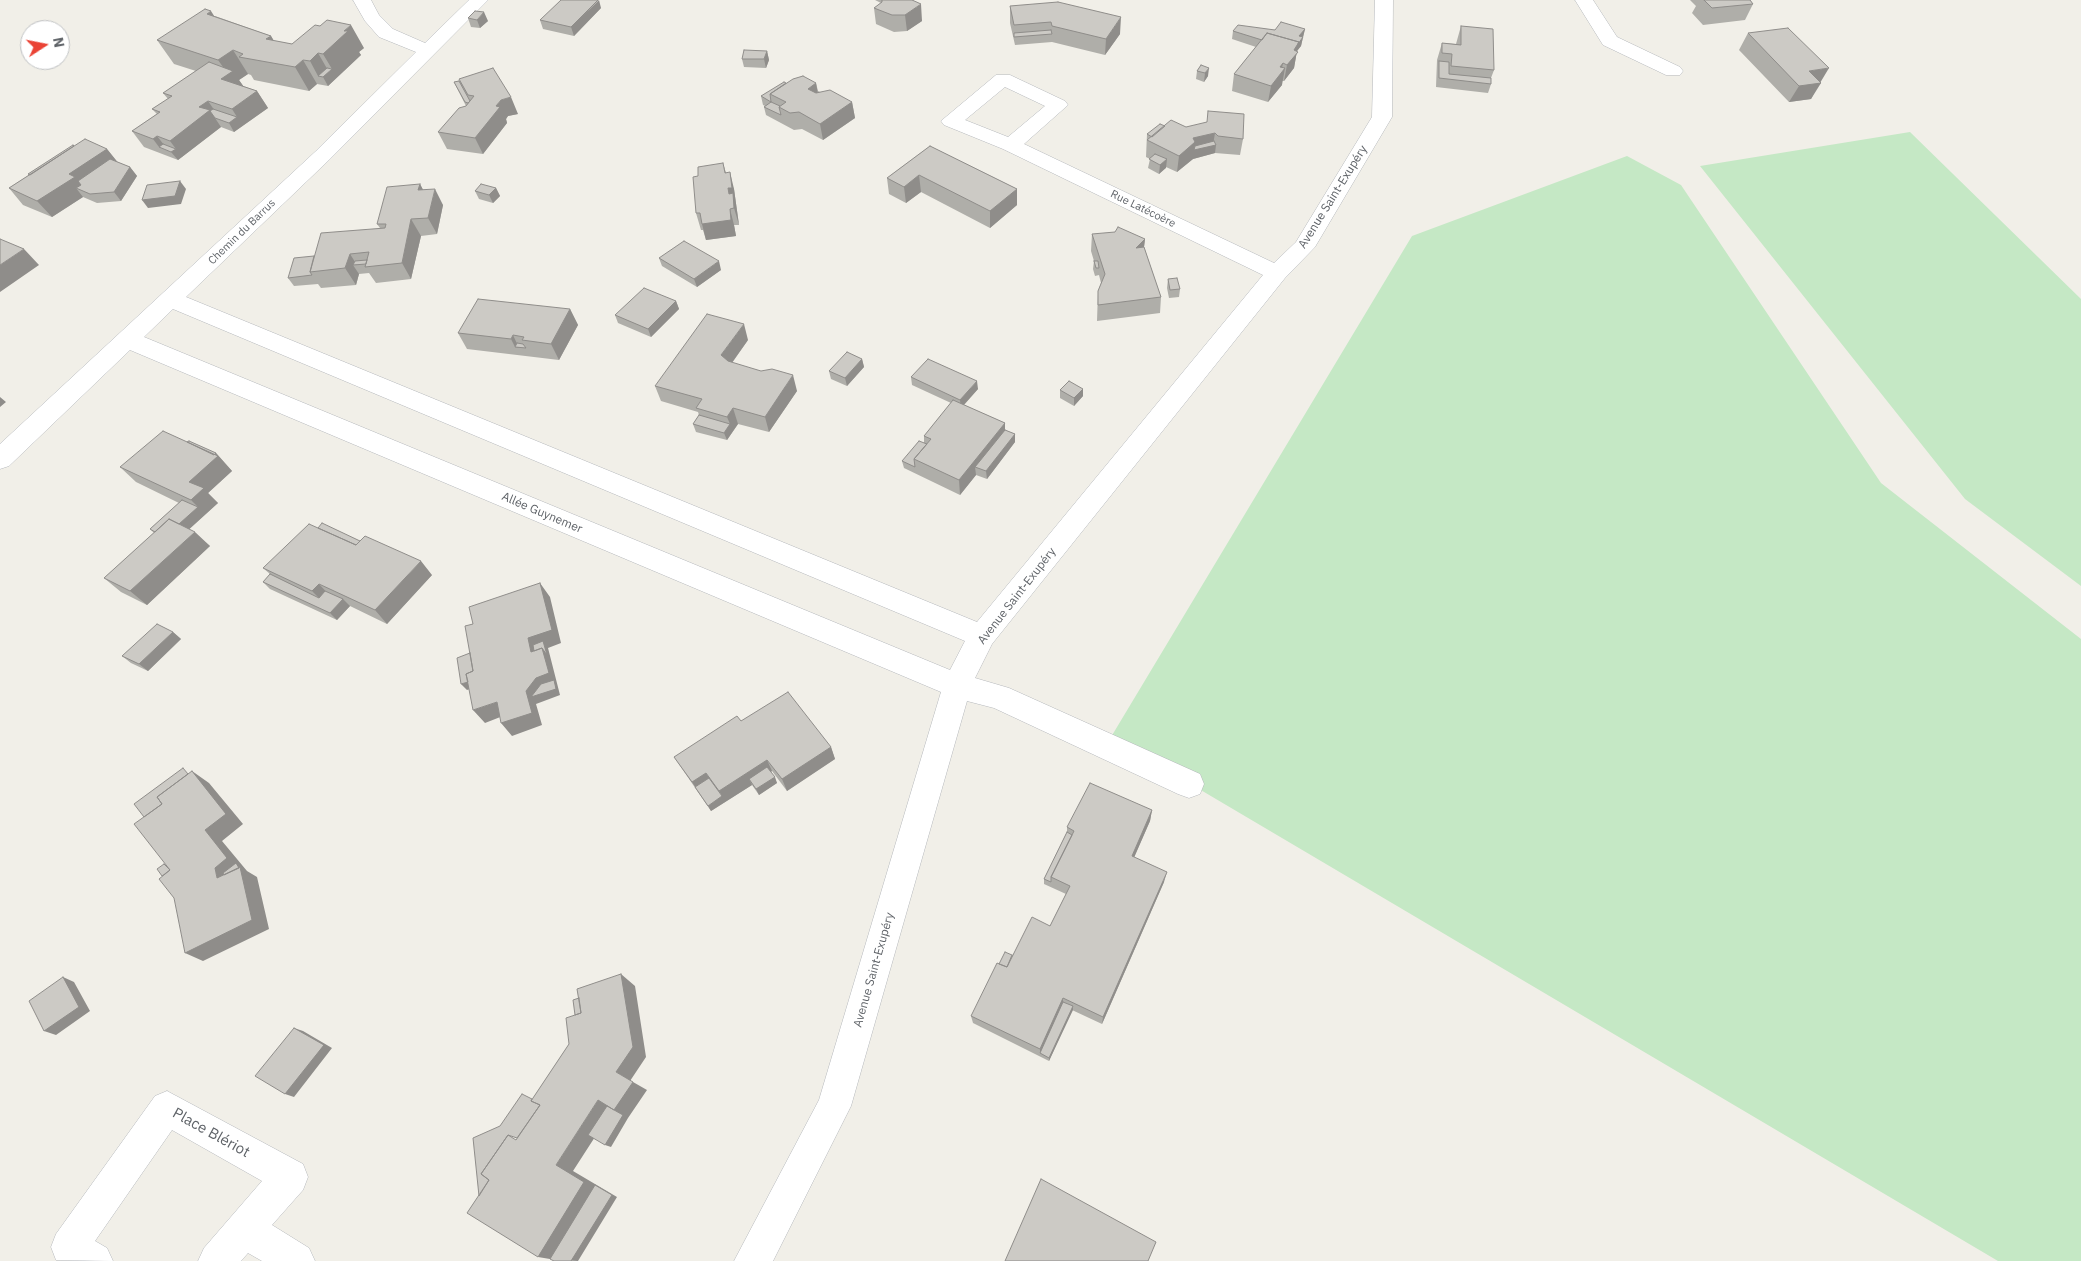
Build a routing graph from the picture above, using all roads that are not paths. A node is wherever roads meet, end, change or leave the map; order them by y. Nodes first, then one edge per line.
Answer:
1 (362, 0) edge
2 (479, 0) edge
3 (1384, 0) edge
4 (1584, 0) edge
5 (429, 51) junction
6 (1673, 71) dead end
7 (1010, 145) junction
8 (1277, 273) junction
9 (171, 299) junction
10 (128, 340) junction
11 (0, 459) edge
12 (982, 636) junction
13 (957, 686) junction
14 (1189, 784) dead end
15 (245, 1230) junction
16 (94, 1261) edge
17 (217, 1261) edge
18 (296, 1261) edge
19 (753, 1261) edge

1 - 5 street
2 - 5 street, Chemin du Barrus
3 - 8 street, Avenue Saint-Exupéry
4 - 6 street
5 - 9 street, Chemin du Barrus
7 - 7 street, Rue Latécoère
7 - 8 street, Rue Latécoère
8 - 12 street, Avenue Saint-Exupéry
9 - 10 street, Chemin du Barrus
9 - 12 street
10 - 11 street, Chemin du Barrus
10 - 13 street, Allée Guynemer
12 - 13 street, Avenue Saint-Exupéry
13 - 14 street, Allée Guynemer
13 - 19 street, Avenue Saint-Exupéry
15 - 16 street, Place Blériot
15 - 17 street, Place Blériot
15 - 18 street

